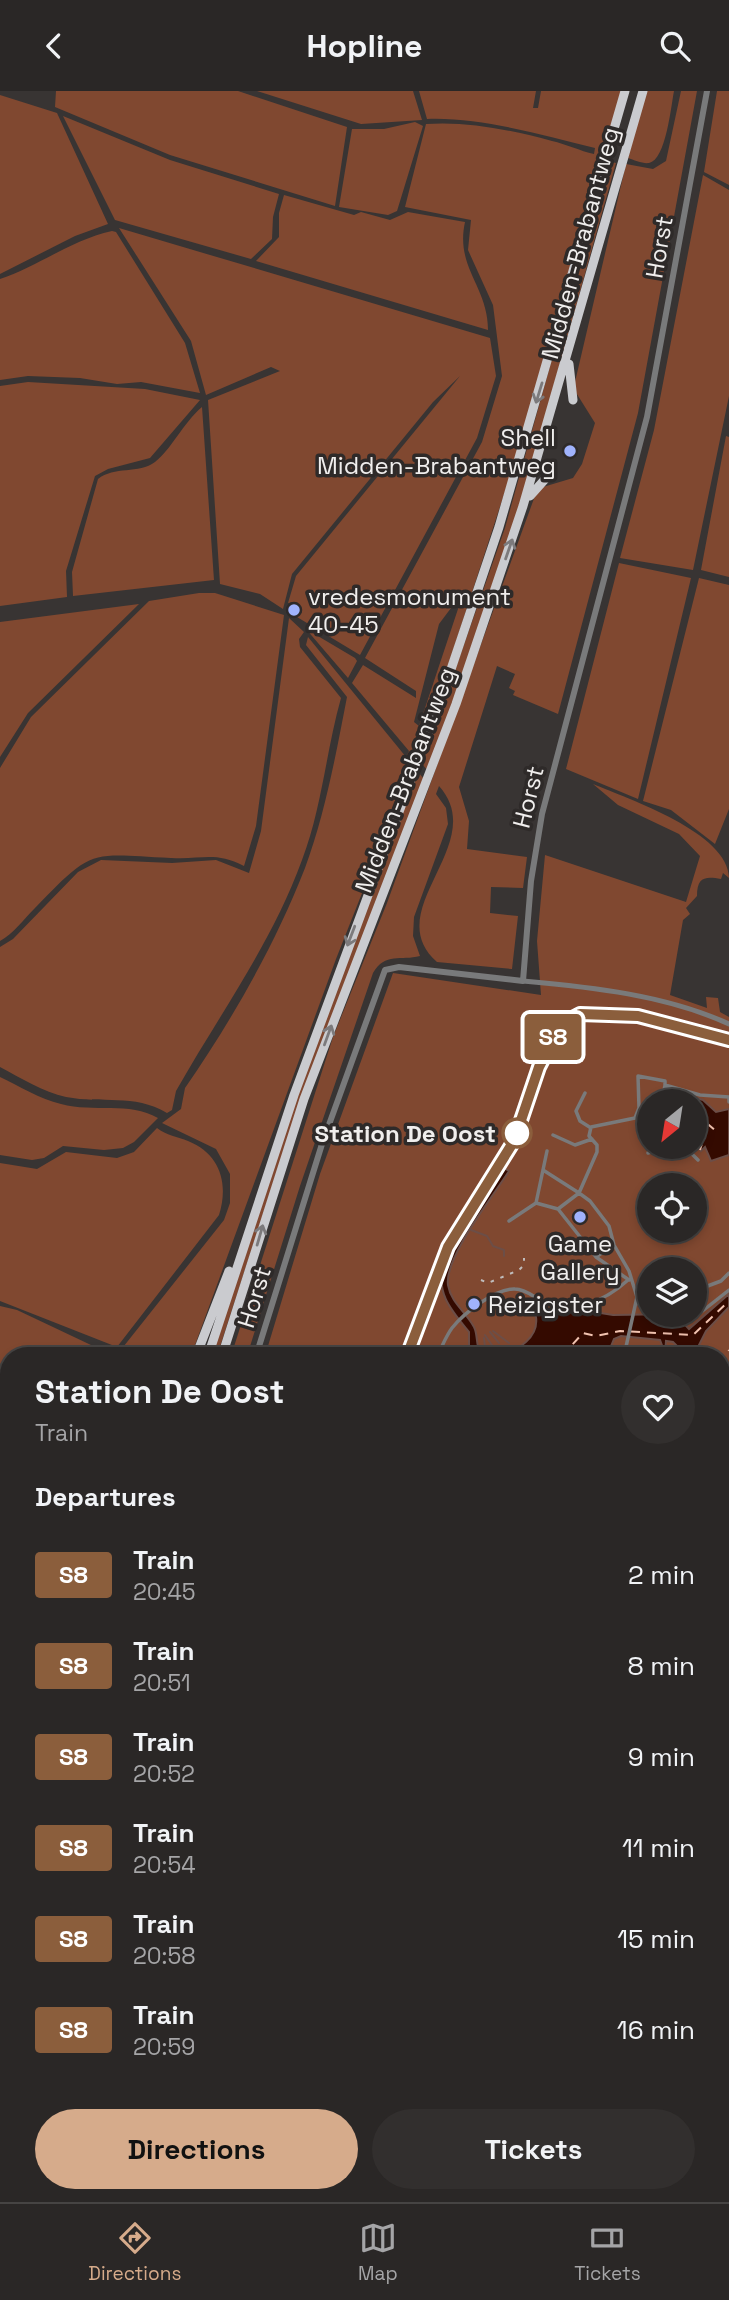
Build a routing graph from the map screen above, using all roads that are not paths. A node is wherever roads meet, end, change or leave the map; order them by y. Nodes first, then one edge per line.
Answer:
1 (625, 91) edge
2 (643, 91) edge
3 (707, 91) edge
4 (569, 352) junction
5 (573, 400) dead end
6 (547, 477) dead end
7 (523, 506) junction
8 (523, 981) junction
9 (729, 1024) edge
10 (665, 1085) junction
11 (638, 1089) edge
12 (664, 1089) edge
13 (585, 1093) dead end
14 (729, 1102) edge
15 (637, 1115) edge
16 (591, 1128) junction
17 (552, 1135) dead end
18 (592, 1139) junction
19 (547, 1151) dead end
20 (543, 1170) junction
21 (579, 1193) junction
22 (536, 1203) junction
23 (558, 1209) junction
24 (509, 1221) dead end
25 (244, 1241) junction
26 (614, 1245) junction
27 (596, 1257) junction
28 (729, 1273) edge
29 (629, 1280) junction
30 (707, 1286) edge
31 (729, 1290) edge
32 (240, 1301) junction
33 (637, 1305) joint
34 (707, 1307) edge
35 (200, 1347) edge
36 (211, 1347) edge
37 (225, 1347) edge
38 (231, 1347) edge
39 (259, 1347) edge
40 (442, 1347) edge
41 (627, 1347) edge

1 -> 25 highway, Midden-Brabantweg
2 - 4 highway, Midden-Brabantweg
3 - 8 street, Horst
4 - 5 highway
4 - 7 highway, Midden-Brabantweg
6 - 7 highway
32 -> 7 highway, Midden-Brabantweg
8 - 9 street
8 - 39 street, Horst
10 - 11 street
10 - 12 street
10 - 14 street
13 - 16 street
15 - 16 street
16 - 18 street
17 - 18 street
18 - 21 street
19 - 20 street
20 - 21 street
20 - 22 street
21 - 23 street
21 - 26 street
22 - 23 street
22 - 24 street
23 - 27 street
25 - 35 highway
25 - 36 highway, Midden-Brabantweg
26 - 27 street
26 - 29 street
27 - 29 street
28 - 30 street
29 - 33 street
29 - 40 street
31 - 34 street
32 - 37 highway, Midden-Brabantweg
32 - 38 highway
33 - 41 street

